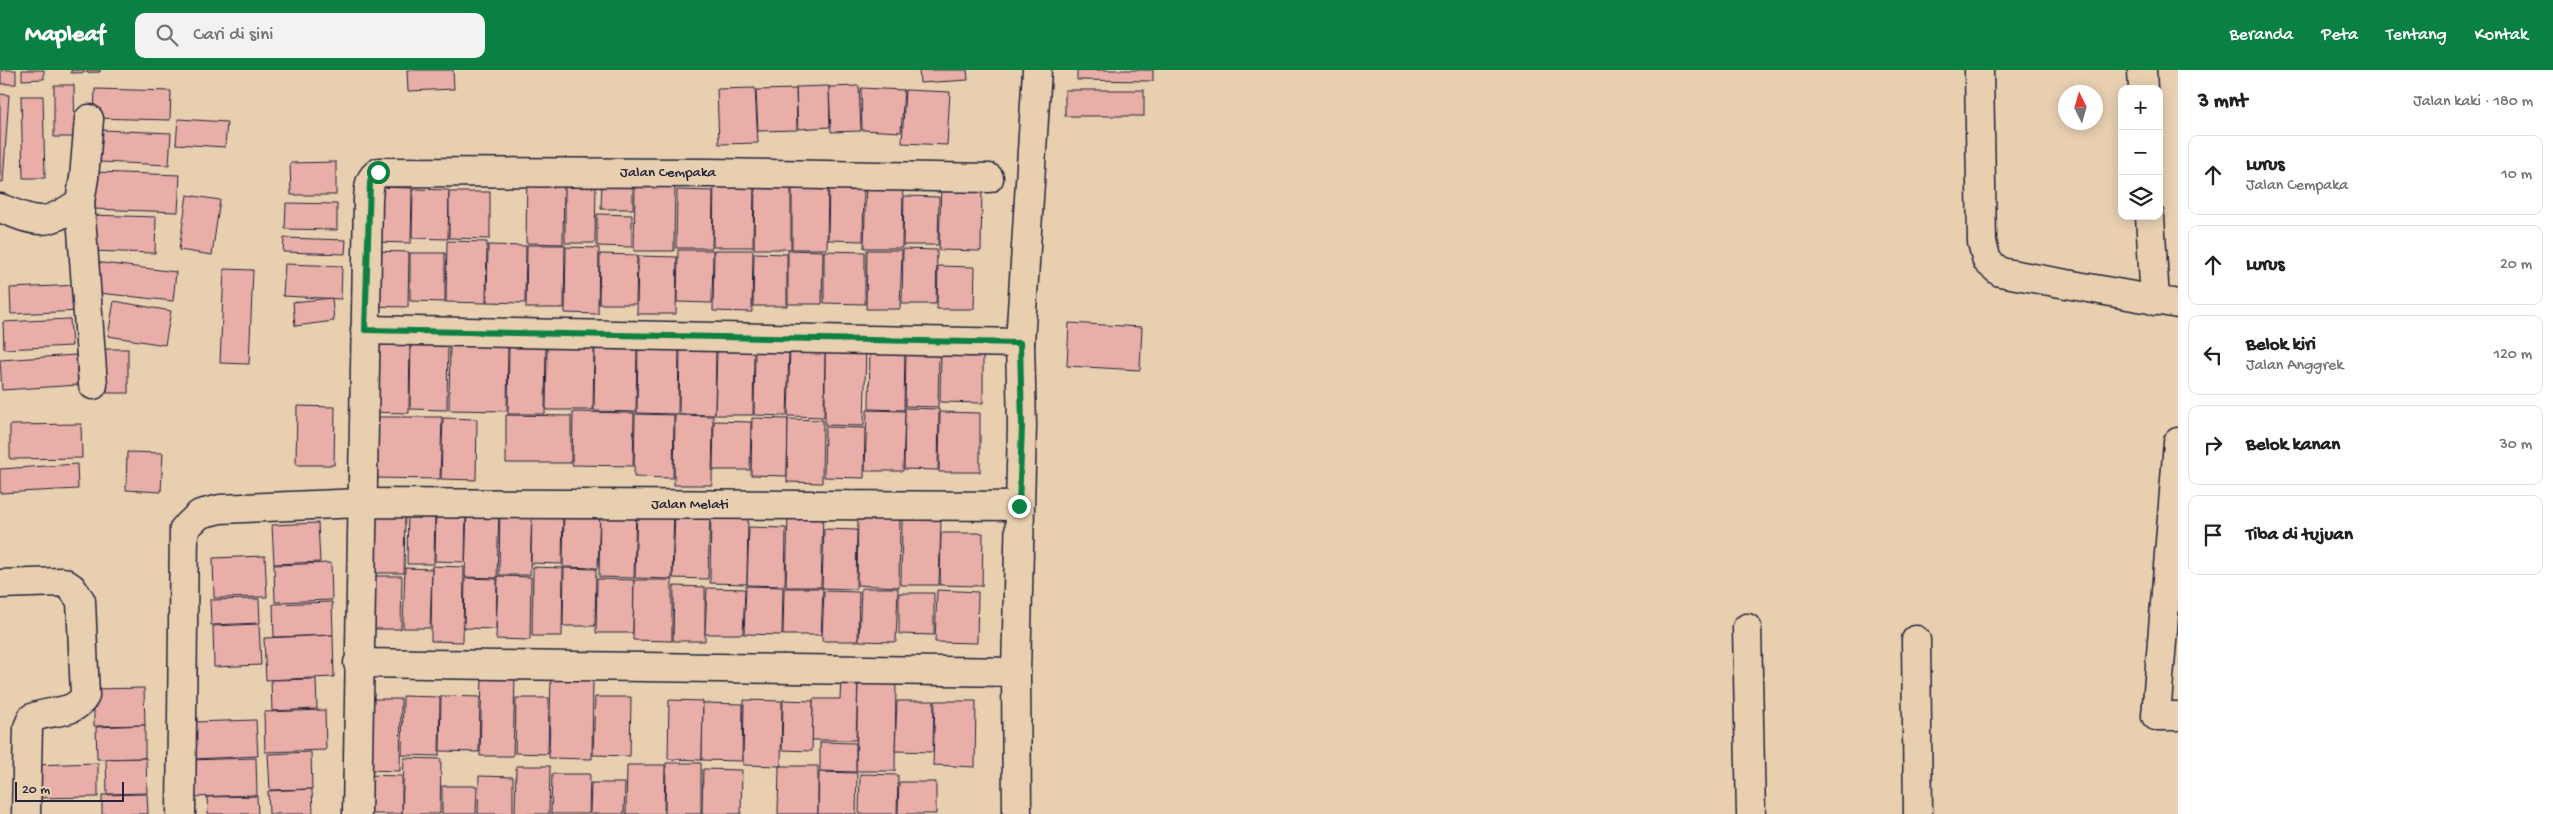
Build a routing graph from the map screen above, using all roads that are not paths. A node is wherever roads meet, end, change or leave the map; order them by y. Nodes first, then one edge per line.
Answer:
1 (1037, 70) edge
2 (1979, 70) edge
3 (2142, 70) edge
4 (2143, 85) edge
5 (89, 120) dead end
6 (990, 178) dead end
7 (80, 202) junction
8 (0, 208) edge
9 (2151, 220) edge
10 (2166, 302) edge
11 (365, 330) junction
12 (1020, 343) junction
13 (93, 385) dead end
14 (2178, 442) edge
15 (361, 504) junction
16 (1019, 506) junction
17 (0, 584) edge
18 (1747, 628) dead end
19 (1916, 640) dead end
20 (358, 663) junction
21 (1016, 672) junction
22 (2178, 716) edge
23 (26, 814) edge
24 (181, 814) edge
25 (357, 814) edge
26 (1017, 814) edge
27 (1751, 814) edge
28 (1918, 814) edge

1 - 12 street
2 - 10 street
3 - 4 street
5 - 7 street
6 - 11 street, Jalan Cempaka
7 - 8 street
7 - 13 street
9 - 10 street
11 - 12 street
11 - 15 street
12 - 16 street
14 - 22 street
15 - 16 street, Jalan Melati
15 - 20 street
15 - 24 street, Jalan Melati
16 - 21 street
17 - 23 street
18 - 27 street
19 - 28 street
20 - 21 street
20 - 25 street
21 - 26 street

